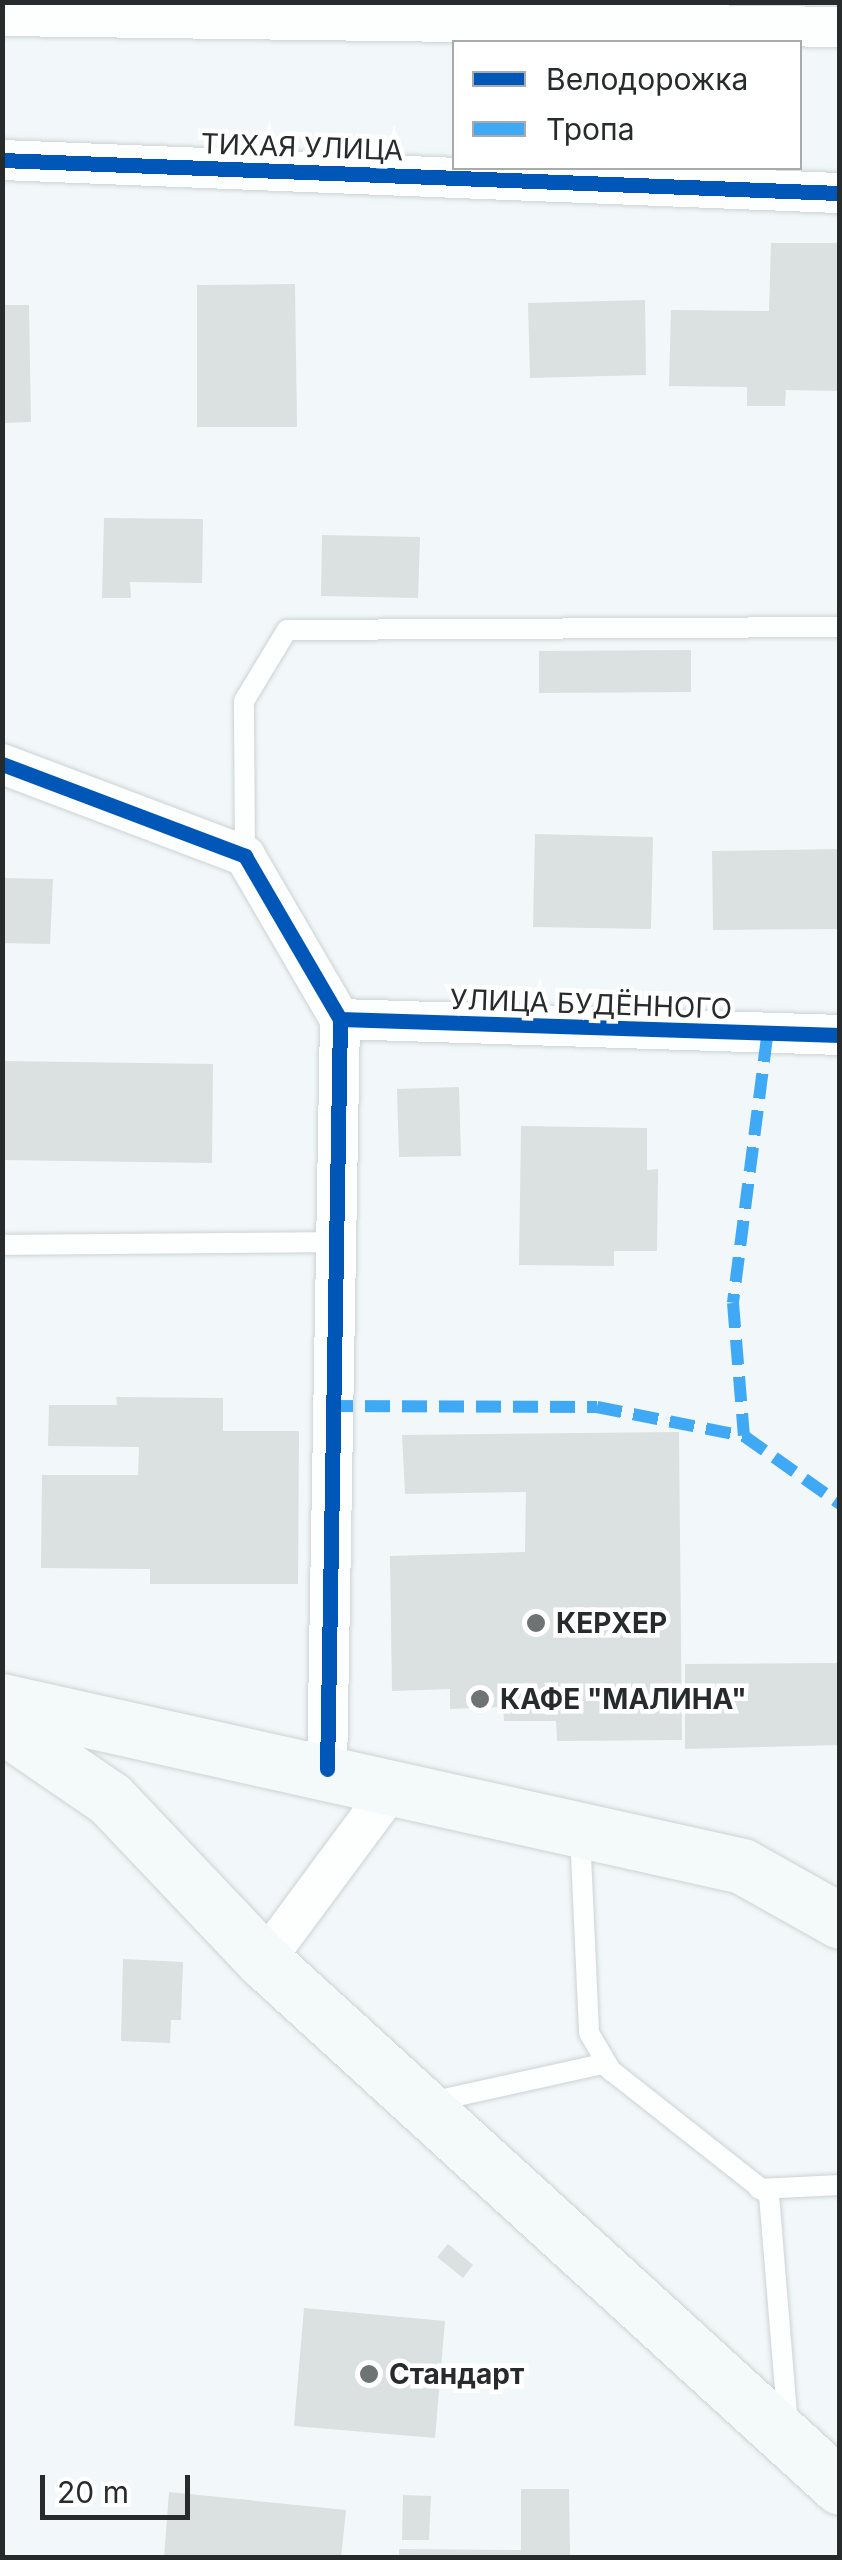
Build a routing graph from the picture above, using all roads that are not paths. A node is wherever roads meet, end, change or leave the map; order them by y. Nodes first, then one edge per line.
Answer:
1 (2, 16) edge
2 (840, 27) edge
3 (2, 160) edge
4 (840, 193) edge
5 (840, 627) edge
6 (2, 764) edge
7 (246, 856) junction
8 (340, 1019) junction
9 (840, 1035) edge
10 (334, 1242) junction
11 (2, 1245) edge
12 (2, 1701) edge
13 (2, 1726) edge
14 (327, 1769) junction
15 (395, 1784) junction
16 (580, 1829) junction
17 (840, 1921) edge
18 (264, 1961) junction
19 (603, 2064) junction
20 (423, 2104) junction
21 (840, 2185) edge
22 (769, 2195) junction
23 (789, 2434) junction
24 (840, 2487) edge

1 - 2 street
3 - 4 street, ТИХАЯ УЛИЦА
5 - 7 lane
6 - 7 street
7 - 8 street
8 - 9 street, УЛИЦА БУДЁННОГО
8 - 10 street
10 - 11 lane
10 - 14 street
12 - 14 main road
13 - 18 main road
14 - 15 main road
15 - 16 main road
15 - 18 street
16 - 17 main road
16 - 19 lane
18 - 20 main road
19 - 20 lane
19 - 22 lane
20 - 23 main road
21 - 22 lane
22 - 23 lane
23 - 24 main road

